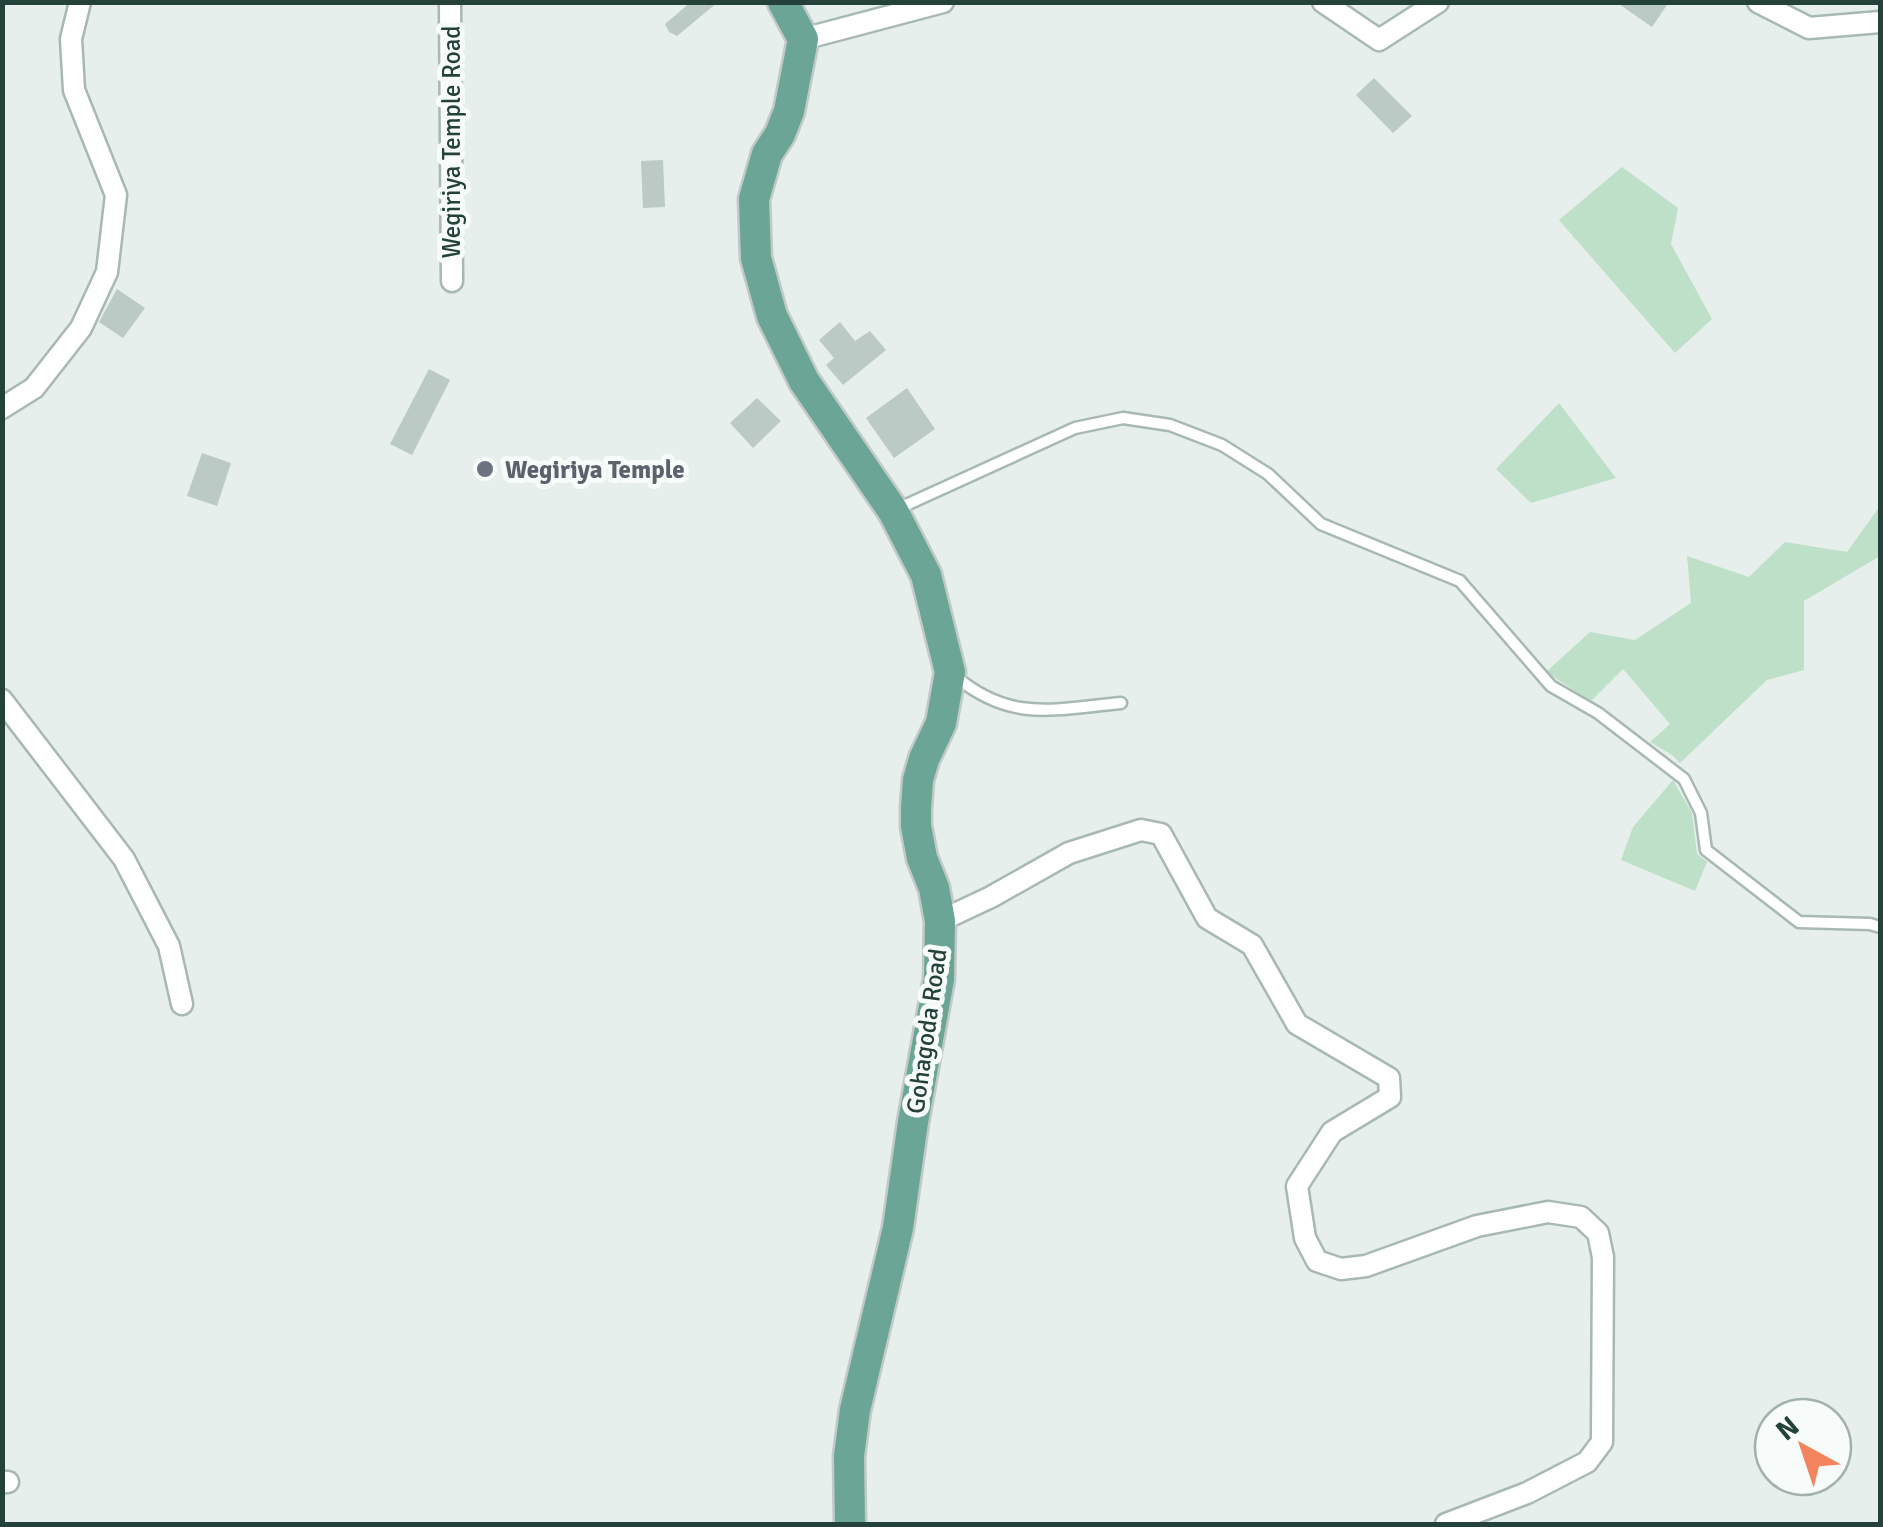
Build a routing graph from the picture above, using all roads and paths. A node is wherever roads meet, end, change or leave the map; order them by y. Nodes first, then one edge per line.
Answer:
1 (80, 2) edge
2 (450, 2) edge
3 (784, 2) edge
4 (942, 2) edge
5 (1324, 2) edge
6 (1438, 2) edge
7 (1758, 2) edge
8 (1880, 22) edge
9 (803, 39) junction
10 (452, 282) dead end
11 (2, 408) edge
12 (893, 511) junction
13 (950, 672) junction
14 (2, 700) edge
15 (1121, 703) dead end
16 (940, 921) junction
17 (1880, 927) edge
18 (182, 1004) dead end
19 (850, 1524) edge
20 (1446, 1524) edge

1 - 11 street
2 - 10 street, Wegiriya Temple Road
3 - 9 main road
4 - 9 street
5 - 6 street
7 - 8 street
9 - 12 main road, Gohagoda Road
12 - 13 main road, Gohagoda Road
12 - 17 lane
13 - 15 lane
13 - 16 main road, Gohagoda Road
14 - 18 street
16 - 19 main road, Gohagoda Road
16 - 20 street

